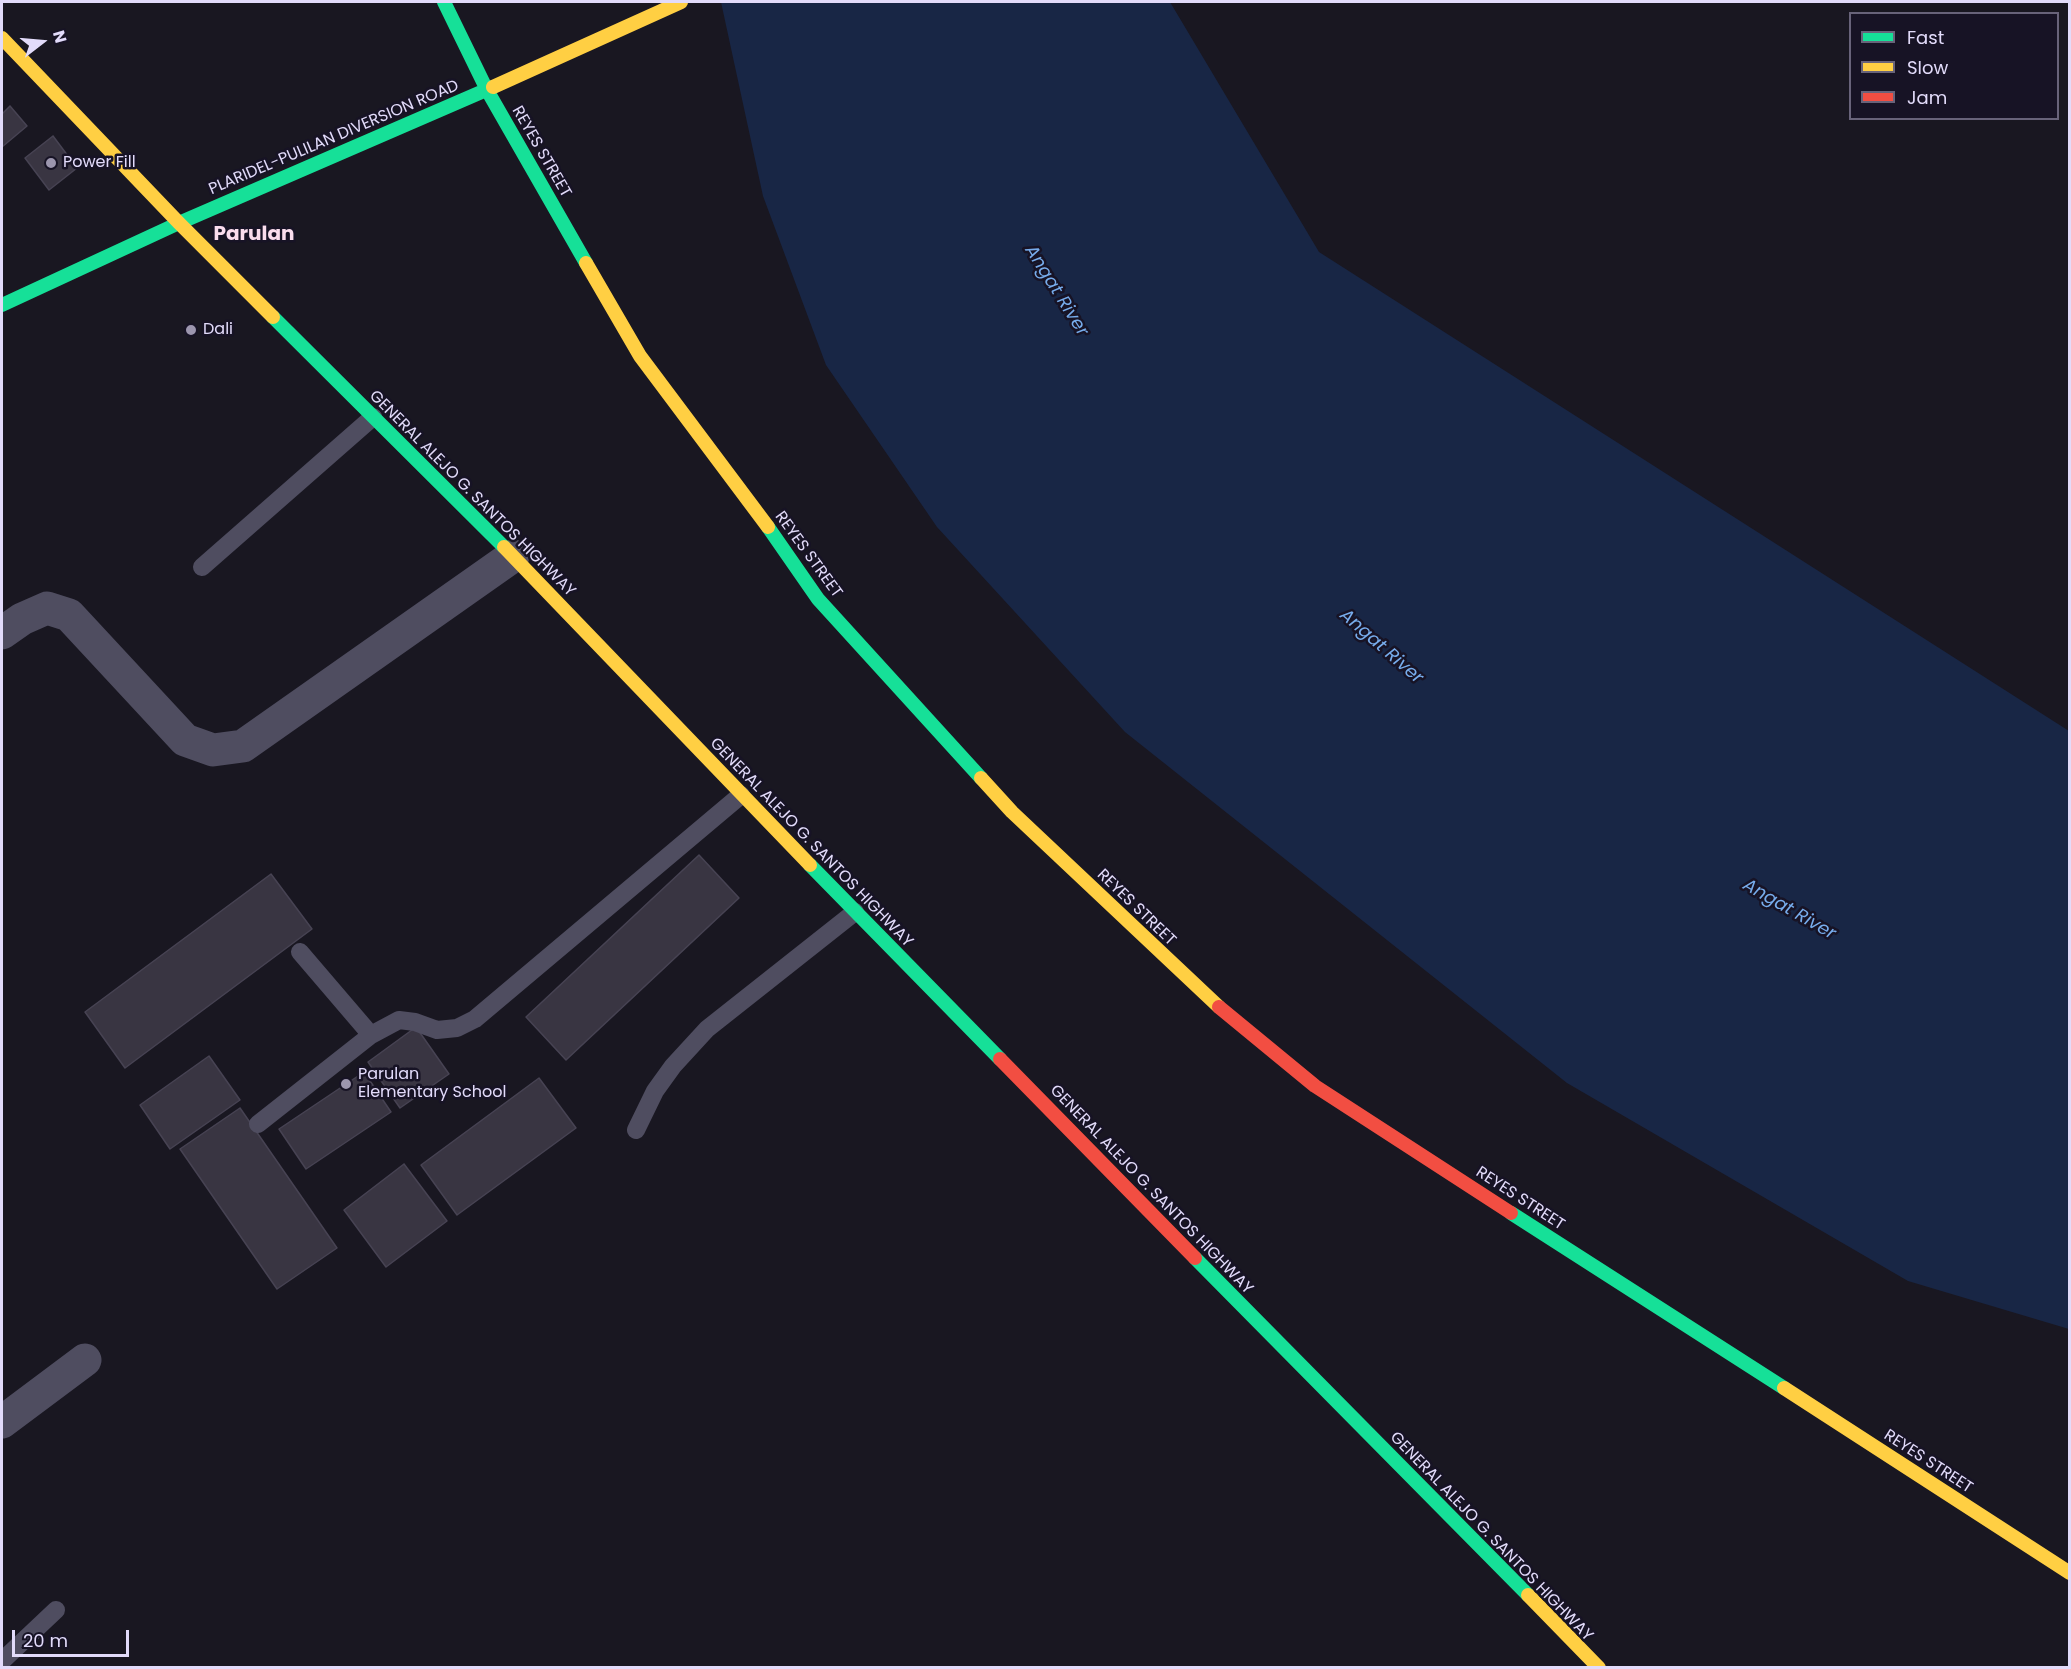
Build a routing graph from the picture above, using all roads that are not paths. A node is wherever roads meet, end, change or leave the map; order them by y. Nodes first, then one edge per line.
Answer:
1 (444, 2) edge
2 (681, 2) edge
3 (2, 39) edge
4 (487, 90) junction
5 (179, 223) junction
6 (2, 305) edge
7 (373, 417) junction
8 (513, 556) junction
9 (202, 567) dead end
10 (2, 633) edge
11 (741, 795) junction
12 (855, 912) junction
13 (300, 952) dead end
14 (371, 1035) junction
15 (258, 1124) dead end
16 (636, 1130) dead end
17 (86, 1360) dead end
18 (2, 1422) edge
19 (2070, 1573) edge
20 (56, 1610) dead end
21 (2, 1660) edge
22 (1599, 1668) edge

1 - 4 main road, REYES STREET
2 - 4 main road, PLARIDEL-PULILAN DIVERSION ROAD
3 - 5 main road, GENERAL ALEJO G. SANTOS HIGHWAY
4 - 5 main road, PLARIDEL-PULILAN DIVERSION ROAD
4 - 19 main road, REYES STREET
5 - 6 main road, PLARIDEL-PULILAN DIVERSION ROAD
5 - 7 main road, GENERAL ALEJO G. SANTOS HIGHWAY
7 - 8 main road, GENERAL ALEJO G. SANTOS HIGHWAY
7 - 9 lane
8 - 10 street
8 - 11 main road, GENERAL ALEJO G. SANTOS HIGHWAY
11 - 12 main road, GENERAL ALEJO G. SANTOS HIGHWAY
11 - 14 lane
12 - 16 lane
12 - 22 main road, GENERAL ALEJO G. SANTOS HIGHWAY
13 - 14 lane
14 - 15 lane
17 - 18 street
20 - 21 lane

